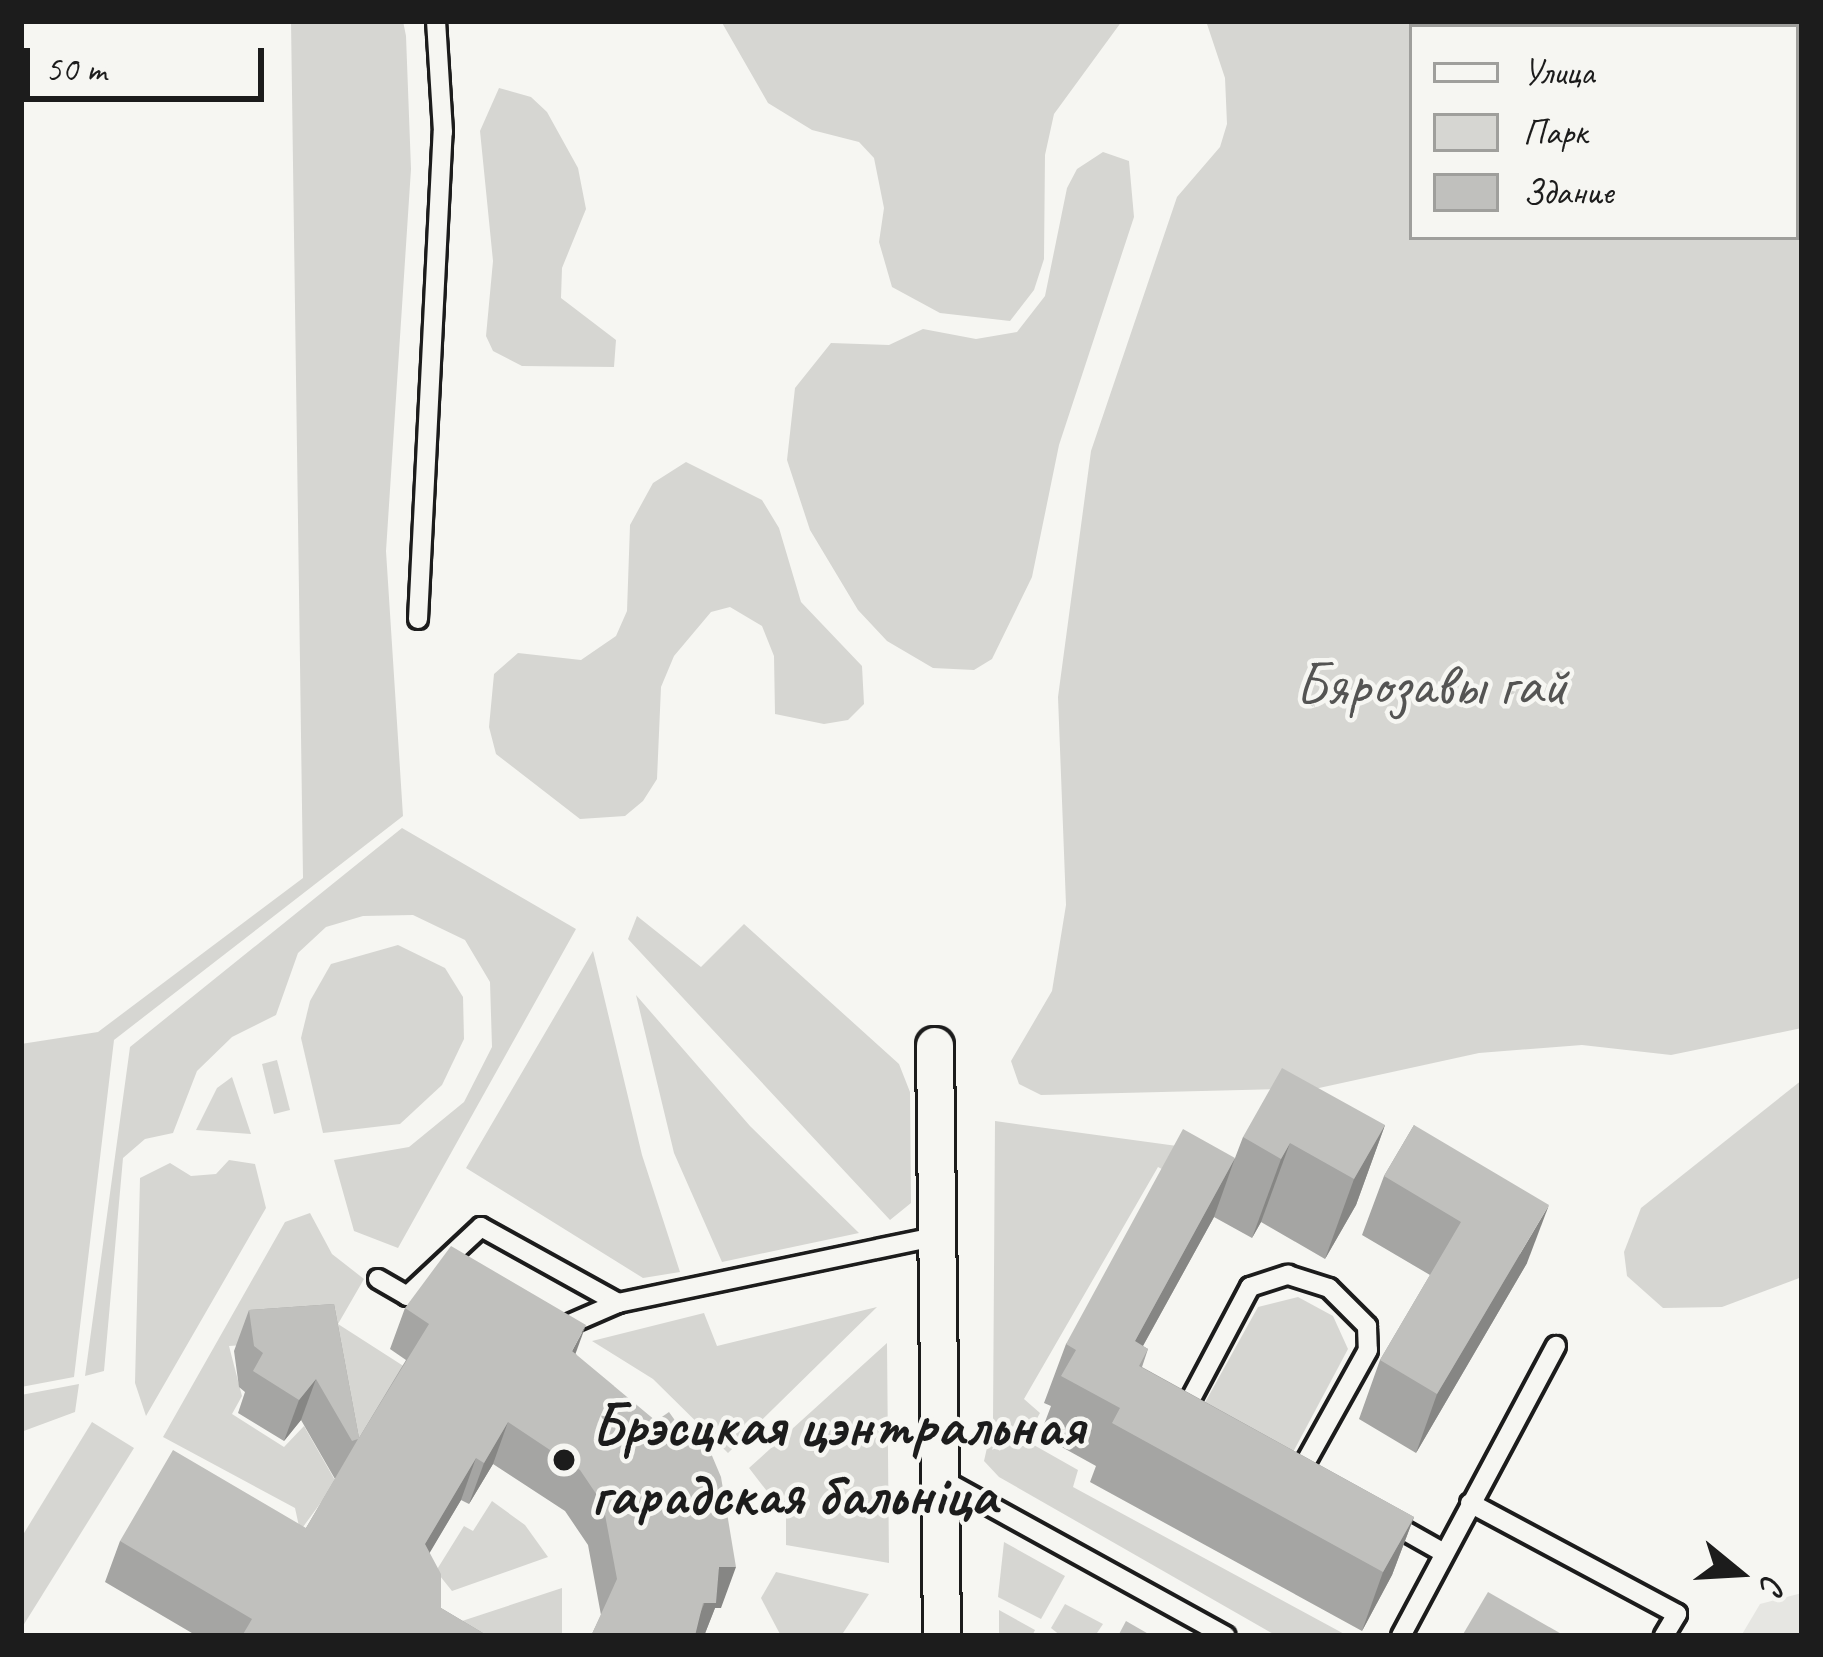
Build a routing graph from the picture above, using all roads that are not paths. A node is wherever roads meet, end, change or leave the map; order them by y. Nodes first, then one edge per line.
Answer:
1 (436, 21) edge
2 (418, 619) dead end
3 (935, 1046) dead end
4 (934, 1237) junction
5 (378, 1279) dead end
6 (618, 1303) junction
7 (539, 1337) edge
8 (1556, 1346) dead end
9 (1224, 1430) edge
10 (1281, 1462) edge
11 (1300, 1472) junction
12 (943, 1480) junction
13 (1321, 1484) edge
14 (1470, 1503) junction
15 (1362, 1507) edge
16 (1444, 1553) junction
17 (942, 1636) edge
18 (1226, 1636) edge
19 (1401, 1636) edge
20 (1664, 1636) edge

1 - 2 lane
3 - 4 street
4 - 6 lane
4 - 12 street
5 - 6 lane
6 - 7 lane
8 - 14 lane
9 - 11 lane
10 - 11 lane
11 - 13 lane
12 - 17 street
12 - 18 lane
14 - 16 lane
14 - 20 lane
15 - 16 lane
16 - 19 lane

